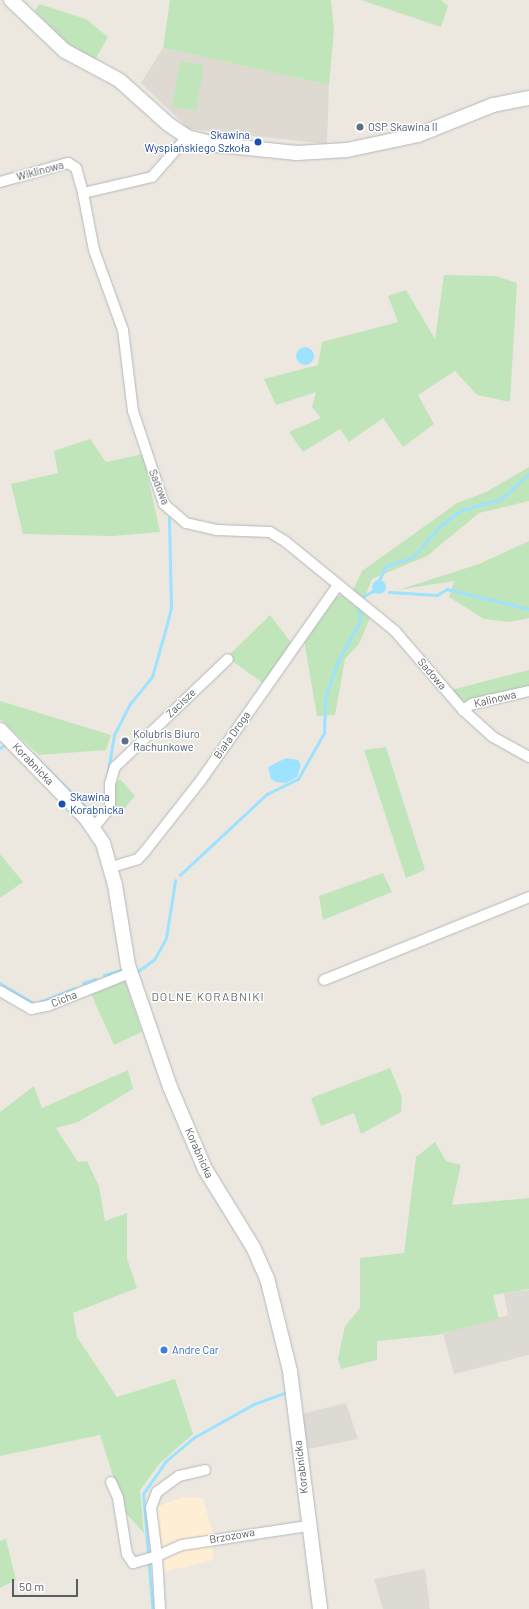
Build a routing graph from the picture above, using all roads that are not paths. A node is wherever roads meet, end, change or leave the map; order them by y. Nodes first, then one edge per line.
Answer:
1 (11, 0) edge
2 (529, 98) edge
3 (187, 137) junction
4 (0, 182) edge
5 (83, 193) junction
6 (338, 585) junction
7 (228, 659) dead end
8 (529, 691) edge
9 (463, 710) junction
10 (0, 730) edge
11 (529, 757) edge
12 (94, 827) junction
13 (112, 867) junction
14 (529, 897) edge
15 (130, 973) junction
16 (324, 980) dead end
17 (0, 991) edge
18 (205, 1470) dead end
19 (111, 1482) dead end
20 (308, 1526) junction
21 (157, 1556) junction
22 (160, 1609) edge
23 (320, 1609) edge

1 - 3 street
2 - 3 street
3 - 5 street
4 - 5 street, Wiklinowa
5 - 6 street, Sadowa
6 - 9 street, Sadowa
6 - 13 street, Biała Droga
7 - 12 street, Zacisze
8 - 9 street, Kalinowa
9 - 11 street, Sadowa
10 - 12 street, Korabnicka
12 - 13 street, Korabnicka
13 - 15 street, Korabnicka
14 - 16 street
15 - 17 street, Cicha
15 - 20 street, Korabnicka
18 - 21 street
19 - 21 street, Brzozowa
20 - 21 street, Brzozowa
20 - 23 street, Korabnicka
21 - 22 street

